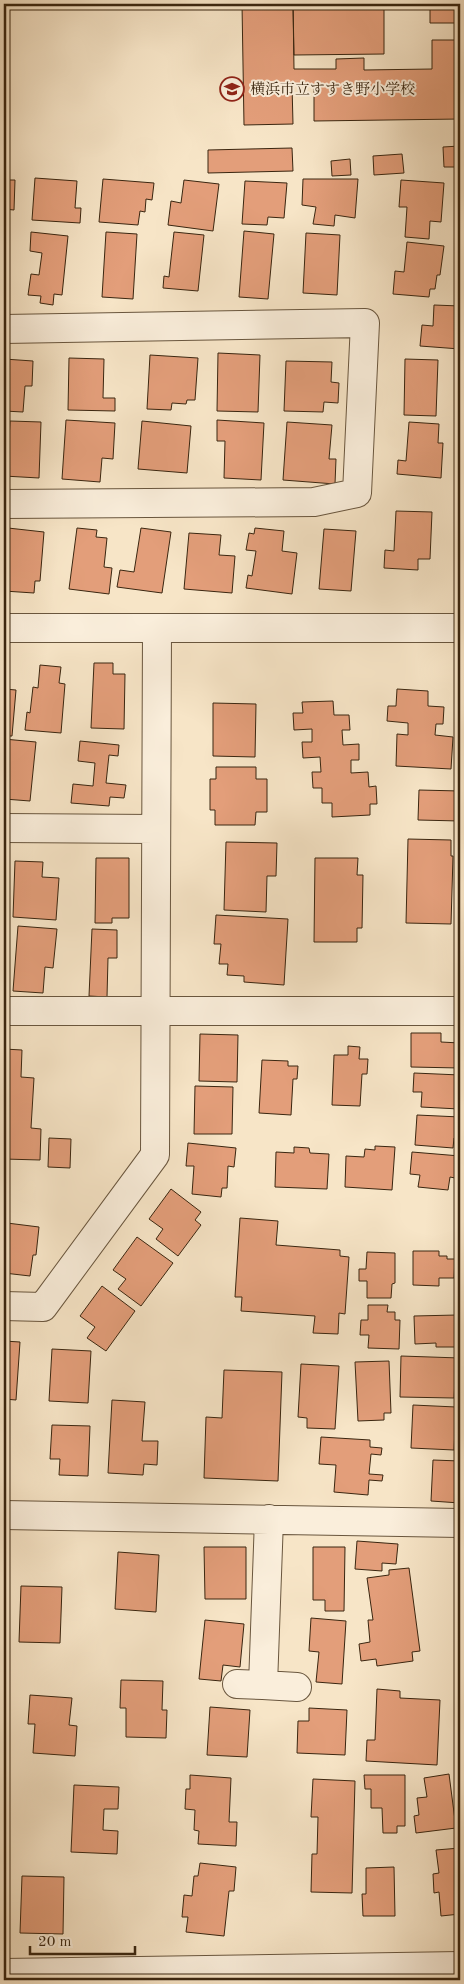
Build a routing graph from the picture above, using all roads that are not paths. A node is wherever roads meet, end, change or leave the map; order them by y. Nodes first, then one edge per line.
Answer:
1 (4, 329) edge
2 (4, 504) edge
3 (4, 628) edge
4 (460, 628) edge
5 (157, 629) junction
6 (4, 828) edge
7 (155, 829) junction
8 (4, 1011) edge
9 (460, 1011) edge
10 (156, 1012) junction
11 (4, 1306) edge
12 (4, 1514) edge
13 (270, 1518) junction
14 (460, 1523) edge
15 (297, 1687) dead end
16 (460, 1966) edge
17 (4, 1973) edge

1 - 2 street
3 - 5 street
4 - 5 street
5 - 7 street
6 - 7 street
7 - 10 street
8 - 10 street
9 - 10 street
10 - 11 street
12 - 13 street
13 - 14 street
13 - 15 street
16 - 17 street

